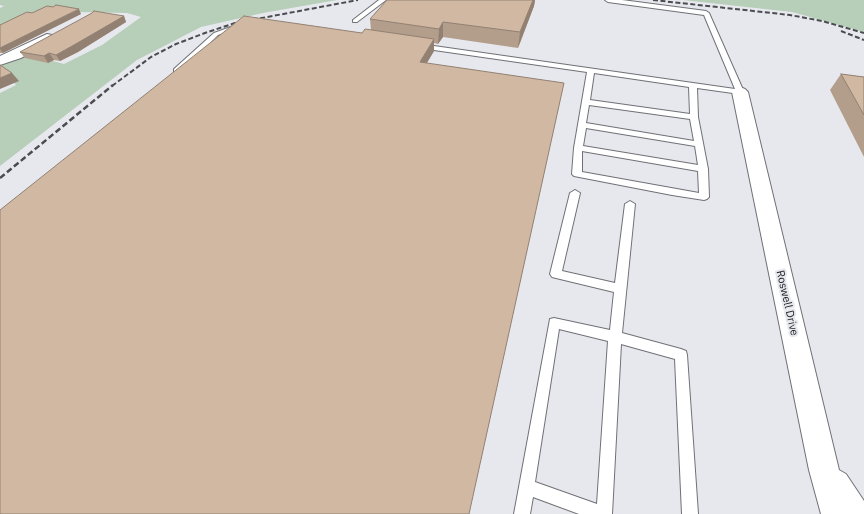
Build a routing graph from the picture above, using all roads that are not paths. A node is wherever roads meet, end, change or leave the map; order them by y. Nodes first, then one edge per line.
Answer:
1 (383, 0) edge
2 (608, 0) edge
3 (355, 21) dead end
4 (247, 23) edge
5 (56, 33) edge
6 (413, 45) edge
7 (0, 61) edge
8 (591, 71) junction
9 (168, 78) edge
10 (693, 86) junction
11 (740, 92) junction
12 (586, 102) junction
13 (694, 117) junction
14 (582, 125) junction
15 (698, 144) junction
16 (578, 148) junction
17 (703, 169) junction
18 (575, 193) dead end
19 (630, 204) dead end
20 (620, 289) junction
21 (615, 337) junction
22 (824, 470) junction
23 (526, 488) junction
24 (522, 514) edge
25 (603, 514) edge
26 (690, 514) edge
27 (837, 514) edge
28 (854, 514) edge

1 - 3 lane
2 - 11 lane
4 - 9 lane
5 - 7 street
6 - 8 lane
8 - 10 lane
8 - 12 lane
10 - 11 lane
10 - 13 lane
11 - 22 street, Roswell Drive
12 - 13 lane
12 - 14 lane
13 - 15 lane
14 - 15 lane
14 - 16 lane
15 - 17 lane
16 - 17 lane
16 - 17 lane
18 - 20 lane
19 - 20 lane
20 - 21 lane
21 - 23 lane
21 - 25 lane
21 - 26 lane
22 - 27 street, Roswell Drive
22 - 28 street
23 - 24 lane
23 - 25 lane

